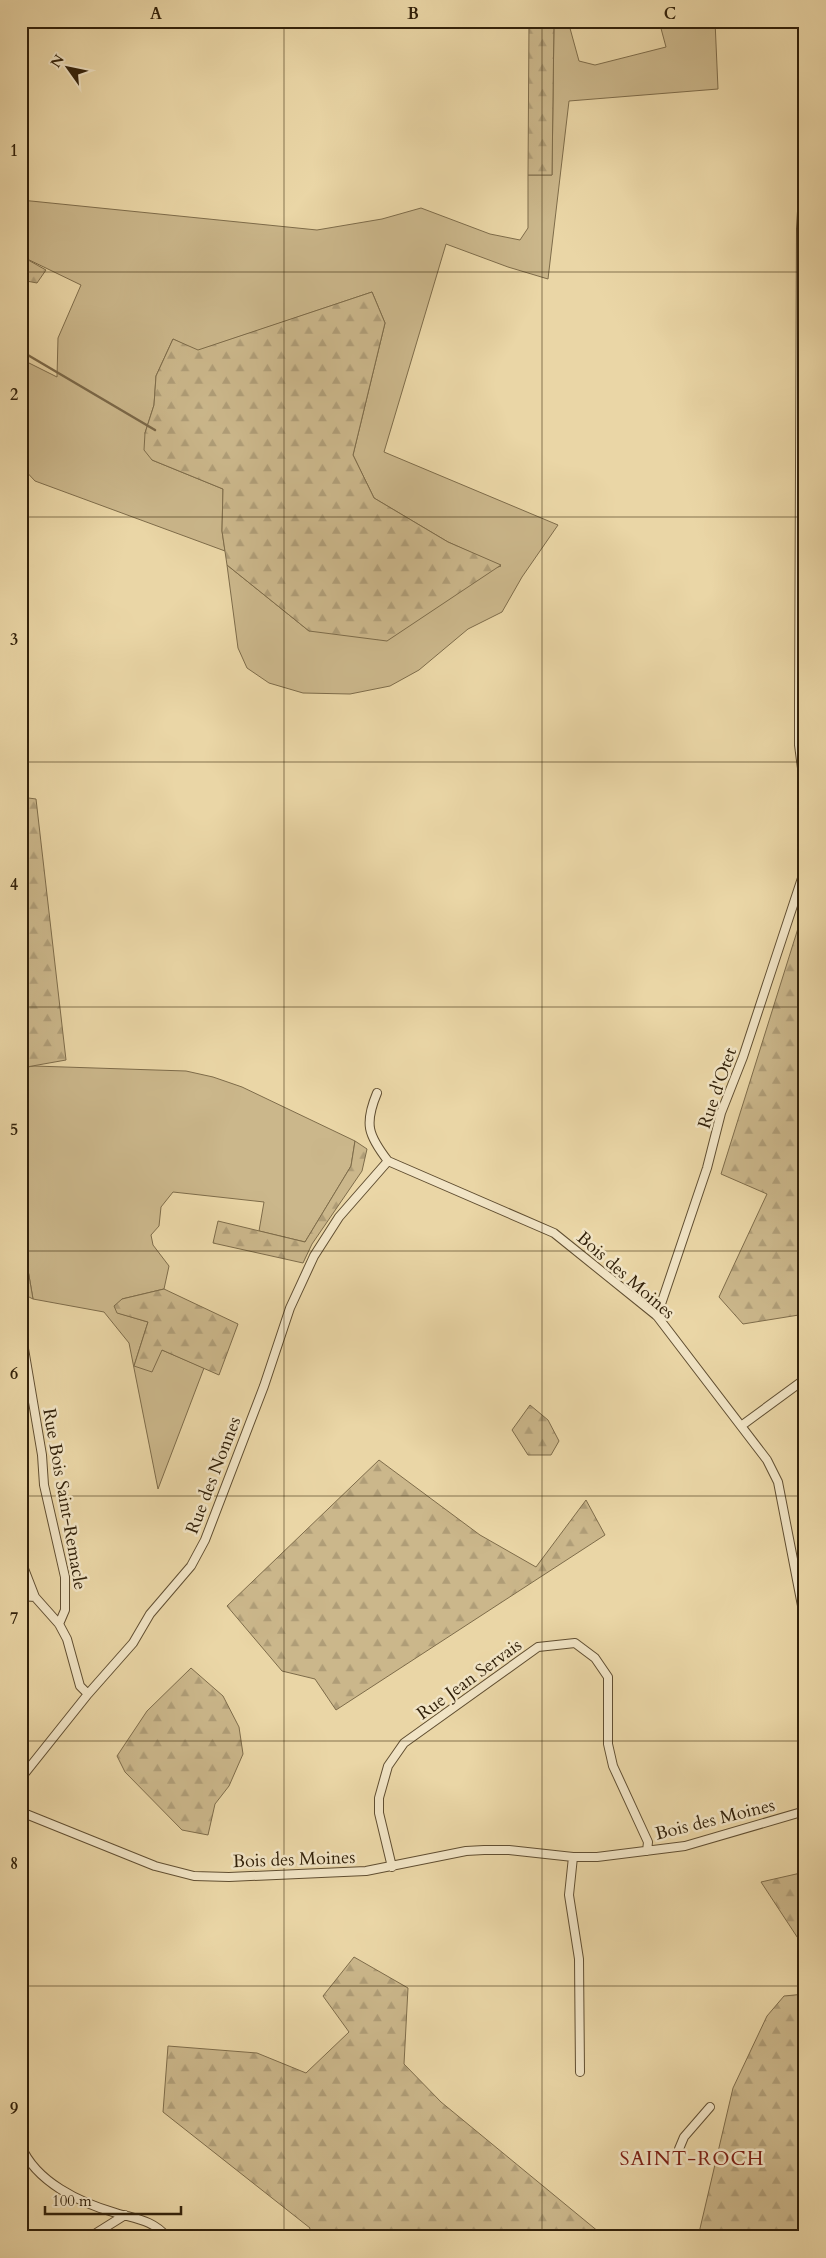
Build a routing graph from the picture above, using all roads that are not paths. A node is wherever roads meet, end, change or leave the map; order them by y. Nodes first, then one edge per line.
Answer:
1 (805, 158) edge
2 (805, 791) edge
3 (805, 870) edge
4 (377, 1093) dead end
5 (388, 1161) junction
6 (657, 1316) junction
7 (21, 1331) edge
8 (805, 1379) edge
9 (741, 1426) junction
10 (21, 1562) edge
11 (21, 1596) edge
12 (35, 1597) junction
13 (805, 1622) edge
14 (59, 1624) junction
15 (88, 1694) junction
16 (22, 1775) edge
17 (804, 1812) edge
18 (22, 1816) edge
19 (647, 1851) junction
20 (573, 1858) junction
21 (392, 1867) junction
22 (580, 2072) dead end
23 (710, 2107) dead end
24 (21, 2146) edge
25 (679, 2149) dead end
26 (125, 2215) junction
27 (90, 2237) edge
28 (167, 2237) edge

1 - 2 street
3 - 6 street, Rue d'Otet
4 - 5 street
5 - 6 street, Bois des Moines
5 - 15 street, Rue des Nonnes
6 - 9 street, Bois des Moines
7 - 14 street, Rue Bois Saint-Remacle
8 - 9 street
9 - 13 street, Bois des Moines
10 - 12 street
11 - 12 street
12 - 14 street
14 - 15 street
15 - 16 street, Rue des Nonnes
17 - 19 street, Bois des Moines
18 - 21 street, Bois des Moines
19 - 20 street, Bois des Moines
19 - 21 street, Rue Jean Servais
20 - 21 street, Bois des Moines
20 - 22 street
23 - 25 street
24 - 26 street
26 - 27 street
26 - 28 street

